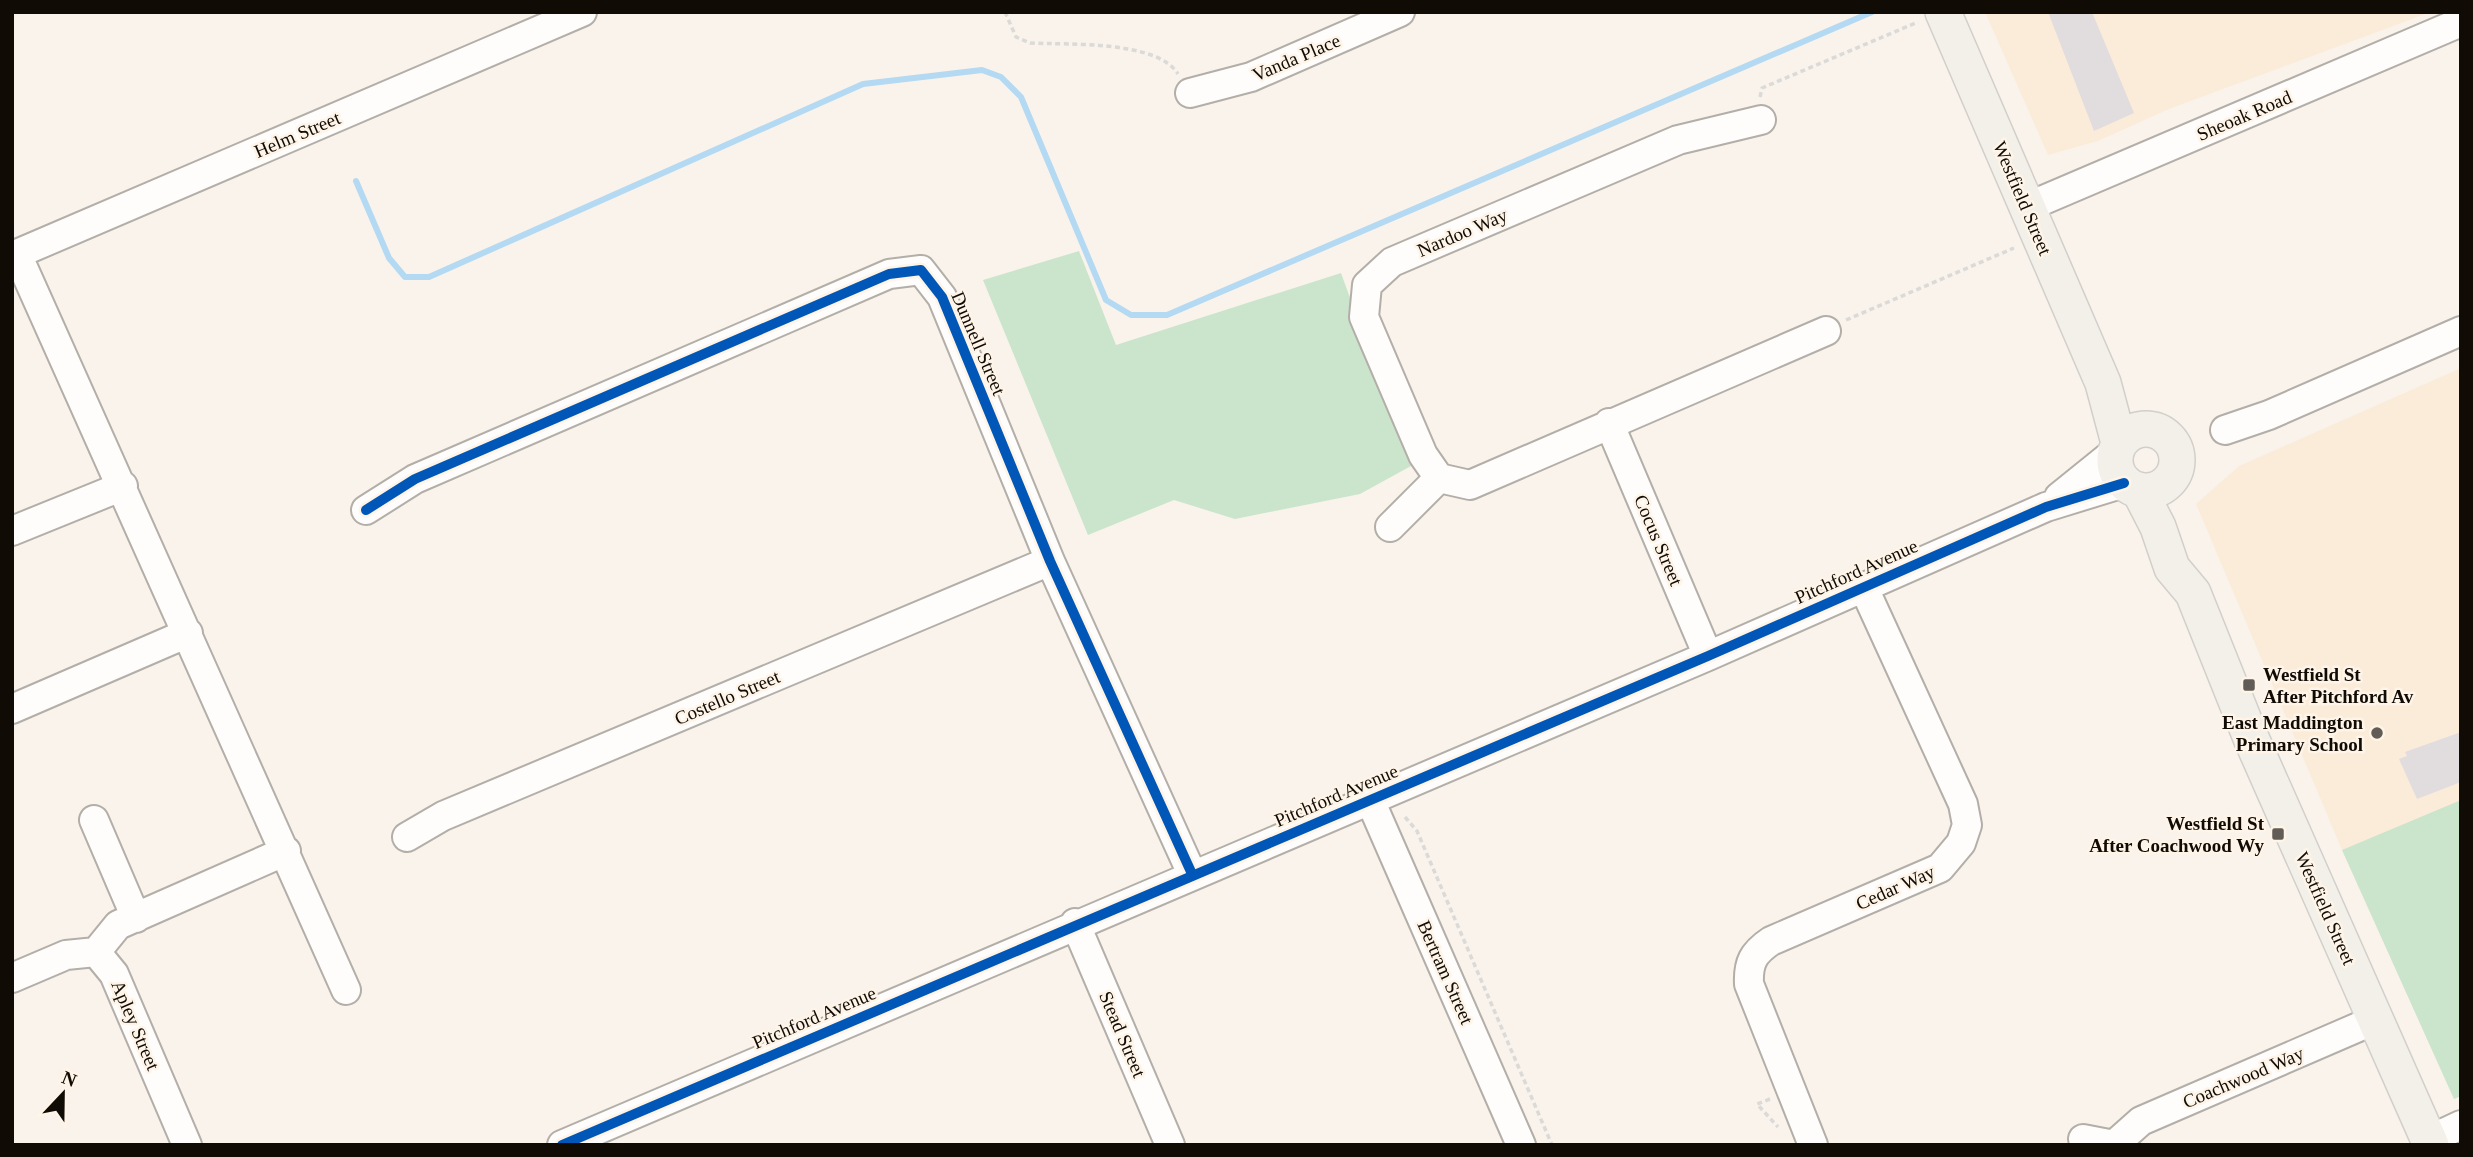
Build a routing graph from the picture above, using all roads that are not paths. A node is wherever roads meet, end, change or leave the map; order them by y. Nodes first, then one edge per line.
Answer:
1 (582, 12) edge
2 (1400, 12) edge
3 (1931, 17) edge
4 (2461, 22) edge
5 (1190, 93) road end
6 (1760, 106) road end
7 (2027, 207) junction
8 (15, 255) edge
9 (1826, 331) road end
10 (2461, 331) edge
11 (2104, 383) junction
12 (1609, 423) junction
13 (2151, 429) junction
14 (2225, 430) dead end
15 (2133, 470) junction
16 (1438, 478) junction
17 (123, 486) junction
18 (366, 510) dead end
19 (1390, 527) dead end
20 (12, 531) edge
21 (1050, 561) junction
22 (1863, 586) junction
23 (188, 633) junction
24 (1708, 656) junction
25 (12, 709) edge
26 (1375, 811) junction
27 (94, 820) dead end
28 (407, 837) dead end
29 (286, 851) junction
30 (1192, 874) junction
31 (136, 918) junction
32 (1075, 923) junction
33 (96, 952) junction
34 (12, 978) edge
35 (346, 990) dead end
36 (2377, 1020) junction
37 (2461, 1125) edge
38 (2084, 1139) dead end
39 (2430, 1142) edge
40 (187, 1145) edge
41 (562, 1145) edge
42 (1170, 1145) edge
43 (1521, 1145) edge
44 (1813, 1145) edge

1 - 8 street, Helm Street
2 - 5 street, Vanda Place
3 - 7 main road, Westfield Street
4 - 7 street, Sheoak Road
6 - 16 street, Nardoo Way
7 - 11 main road, Westfield Street
8 - 17 street
9 - 12 street
10 - 14 street
11 - 13 main road, Westfield Street
11 - 15 main road, Westfield Street
12 - 16 street
12 - 24 street, Cocus Street
13 - 15 main road
13 - 15 main road, Westfield Street
15 - 22 street, Pitchford Avenue
15 - 36 main road, Westfield Street
16 - 19 street
17 - 20 street
17 - 23 street
18 - 21 street, Dunnell Street
21 - 28 street, Costello Street
21 - 30 street, Dunnell Street
22 - 24 street, Pitchford Avenue
22 - 44 street, Cedar Way
23 - 25 street
23 - 29 street
24 - 26 street, Pitchford Avenue
26 - 30 street, Pitchford Avenue
26 - 43 street, Bertram Street
27 - 31 street
29 - 31 street
29 - 35 street
30 - 32 street, Pitchford Avenue
31 - 33 street
32 - 41 street, Pitchford Avenue
32 - 42 street, Stead Street
33 - 34 street
33 - 40 street, Apley Street
36 - 38 street, Coachwood Way
36 - 39 main road, Westfield Street
37 - 39 street

